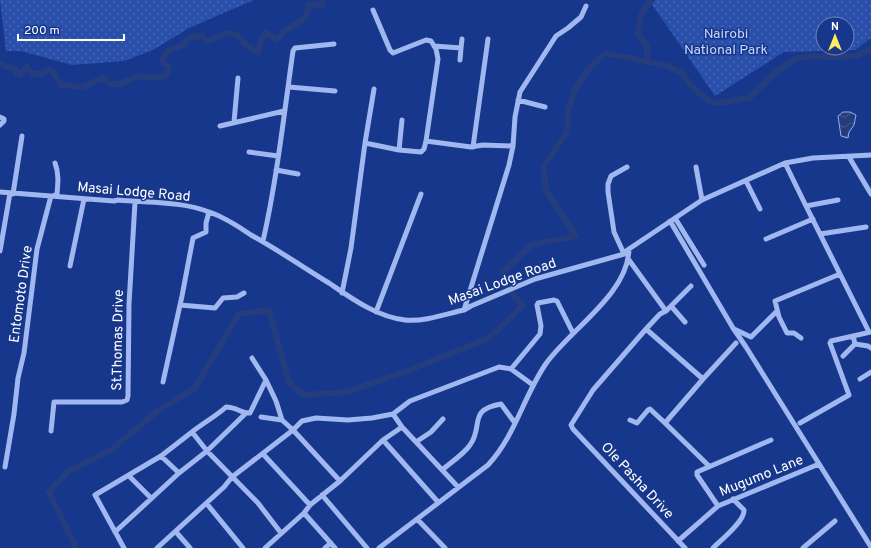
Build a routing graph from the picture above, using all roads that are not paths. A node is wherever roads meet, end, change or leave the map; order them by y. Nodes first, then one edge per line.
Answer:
1 (586, 6) dead end
2 (373, 10) dead end
3 (462, 39) dead end
4 (488, 39) dead end
5 (334, 44) dead end
6 (434, 46) junction
7 (461, 48) junction
8 (460, 60) dead end
9 (238, 78) dead end
10 (289, 87) junction
11 (374, 89) dead end
12 (335, 91) dead end
13 (518, 100) junction
14 (545, 107) dead end
15 (284, 111) junction
16 (0, 117) edge
17 (402, 120) dead end
18 (234, 122) junction
19 (0, 125) edge
20 (220, 126) dead end
21 (22, 136) dead end
22 (426, 141) junction
23 (365, 143) junction
24 (513, 146) junction
25 (474, 147) junction
26 (399, 150) junction
27 (249, 152) dead end
28 (871, 155) edge
29 (278, 156) junction
30 (849, 157) junction
31 (55, 163) dead end
32 (785, 163) junction
33 (627, 167) dead end
34 (696, 167) dead end
35 (276, 170) junction
36 (298, 174) dead end
37 (746, 181) junction
38 (0, 192) edge
39 (12, 193) junction
40 (421, 194) dead end
41 (871, 194) edge
42 (52, 196) junction
43 (84, 199) junction
44 (702, 200) junction
45 (838, 200) dead end
46 (135, 202) junction
47 (806, 206) junction
48 (760, 209) dead end
49 (209, 212) junction
50 (673, 219) junction
51 (813, 219) junction
52 (866, 227) dead end
53 (820, 234) junction
54 (766, 239) dead end
55 (263, 241) junction
56 (629, 249) junction
57 (0, 251) edge
58 (624, 254) junction
59 (629, 260) junction
60 (704, 265) dead end
61 (70, 266) dead end
62 (840, 274) junction
63 (691, 286) dead end
64 (342, 292) junction
65 (244, 293) dead end
66 (180, 306) junction
67 (671, 306) junction
68 (464, 310) junction
69 (666, 311) junction
70 (777, 311) junction
71 (376, 312) junction
72 (685, 322) dead end
73 (646, 328) junction
74 (733, 328) junction
75 (870, 332) edge
76 (573, 333) junction
77 (852, 336) junction
78 (801, 338) dead end
79 (736, 343) dead end
80 (855, 344) junction
81 (871, 348) edge
82 (843, 356) dead end
83 (252, 358) dead end
84 (511, 369) junction
85 (871, 372) edge
86 (860, 378) dead end
87 (266, 380) junction
88 (704, 380) junction
89 (163, 382) dead end
90 (533, 385) junction
91 (245, 414) junction
92 (393, 414) junction
93 (261, 417) dead end
94 (443, 419) dead end
95 (282, 420) junction
96 (630, 420) dead end
97 (665, 422) junction
98 (515, 423) junction
99 (800, 423) dead end
100 (402, 427) junction
101 (293, 430) junction
102 (51, 431) dead end
103 (192, 432) junction
104 (383, 440) junction
105 (771, 440) dead end
106 (416, 442) junction
107 (207, 451) junction
108 (263, 454) junction
109 (161, 456) junction
110 (819, 464) junction
111 (709, 466) junction
112 (5, 467) dead end
113 (442, 470) junction
114 (179, 473) junction
115 (129, 476) junction
116 (232, 477) junction
117 (340, 481) junction
118 (458, 487) junction
119 (322, 495) junction
120 (151, 498) junction
121 (732, 499) junction
122 (438, 502) junction
123 (207, 504) junction
124 (310, 505) junction
125 (718, 506) junction
126 (304, 513) junction
127 (417, 519) junction
128 (835, 521) dead end
129 (115, 532) junction
130 (176, 532) junction
131 (281, 533) junction
132 (678, 541) junction
133 (331, 543) junction
134 (871, 547) edge
135 (124, 548) edge
136 (157, 548) edge
137 (190, 548) edge
138 (243, 548) edge
139 (265, 548) edge
140 (325, 548) edge
141 (335, 548) edge
142 (367, 548) edge
143 (379, 548) edge
144 (445, 548) edge
145 (685, 548) edge
146 (713, 548) edge
147 (802, 548) edge

1 - 13 street
2 - 6 street
3 - 7 street
4 - 25 street
5 - 10 street
6 - 7 street
6 - 22 street
7 - 8 street
9 - 18 street
10 - 12 street
10 - 15 street
11 - 23 street
13 - 14 street
13 - 24 street
15 - 18 street
15 - 29 street
16 - 19 street
17 - 26 street
18 - 20 street
21 - 39 street
22 - 25 street
22 - 26 street
23 - 26 street
23 - 64 street
24 - 25 street
24 - 68 street
27 - 29 street
28 - 30 street, Masai Lodge Road
29 - 35 street
30 - 32 street, Masai Lodge Road
30 - 41 street
31 - 42 street, Entomoto Drive
32 - 37 street, Masai Lodge Road
32 - 47 street
33 - 58 street
34 - 44 street
35 - 36 street
35 - 55 street
37 - 44 street, Masai Lodge Road
37 - 48 street
38 - 39 street, Masai Lodge Road
39 - 42 street, Masai Lodge Road
39 - 57 street
40 - 71 street
42 - 43 street, Masai Lodge Road
42 - 112 street, Entomoto Drive
43 - 46 street, Masai Lodge Road
43 - 61 street
44 - 50 street, Masai Lodge Road
45 - 47 street
46 - 49 street, Masai Lodge Road
46 - 102 street, St.Thomas Drive
47 - 51 street
49 - 55 street, Masai Lodge Road
49 - 66 street
50 - 56 street, Masai Lodge Road
50 - 60 street
50 - 74 street
51 - 53 street
51 - 54 street
52 - 53 street
53 - 62 street
55 - 64 street, Masai Lodge Road
56 - 58 street, Masai Lodge Road
56 - 59 street
58 - 68 street, Masai Lodge Road
59 - 69 street
59 - 76 street
62 - 70 street
62 - 75 street
63 - 67 street
64 - 71 street, Masai Lodge Road
65 - 66 street
66 - 89 street
67 - 69 street
67 - 72 street
68 - 71 street, Masai Lodge Road
69 - 73 street
70 - 74 street
70 - 78 street
73 - 88 street
73 - 132 street, Ole Pasha Drive
74 - 110 street
75 - 77 street
76 - 84 street
76 - 90 street
77 - 80 street
77 - 99 street
79 - 88 street
80 - 81 street
80 - 82 street
83 - 87 street
84 - 90 street
84 - 92 street
85 - 86 street
87 - 91 street
87 - 95 street
88 - 97 street
90 - 98 street
91 - 103 street
91 - 107 street
92 - 100 street
92 - 101 street
93 - 95 street
94 - 106 street
95 - 101 street
96 - 97 street
97 - 111 street
98 - 113 street
98 - 118 street
100 - 104 street
100 - 106 street
101 - 108 street
101 - 117 street
103 - 107 street
103 - 109 street
104 - 117 street
104 - 122 street
105 - 111 street
106 - 113 street
107 - 114 street
107 - 116 street
108 - 116 street
108 - 124 street
109 - 114 street
109 - 115 street
110 - 121 street, Mugumo Lane
110 - 134 street
111 - 125 street
113 - 118 street
114 - 120 street
115 - 120 street
115 - 129 street
116 - 123 street
116 - 131 street
117 - 119 street
118 - 122 street
119 - 124 street
119 - 142 street
120 - 129 street
121 - 125 street, Mugumo Lane
121 - 146 street
122 - 127 street
123 - 130 street
123 - 138 street
124 - 126 street
125 - 132 street, Mugumo Lane
126 - 131 street
126 - 133 street
127 - 143 street
127 - 144 street
128 - 147 street
129 - 135 street
130 - 136 street
130 - 137 street
131 - 139 street
132 - 145 street, Ole Pasha Drive
133 - 140 street
133 - 141 street

